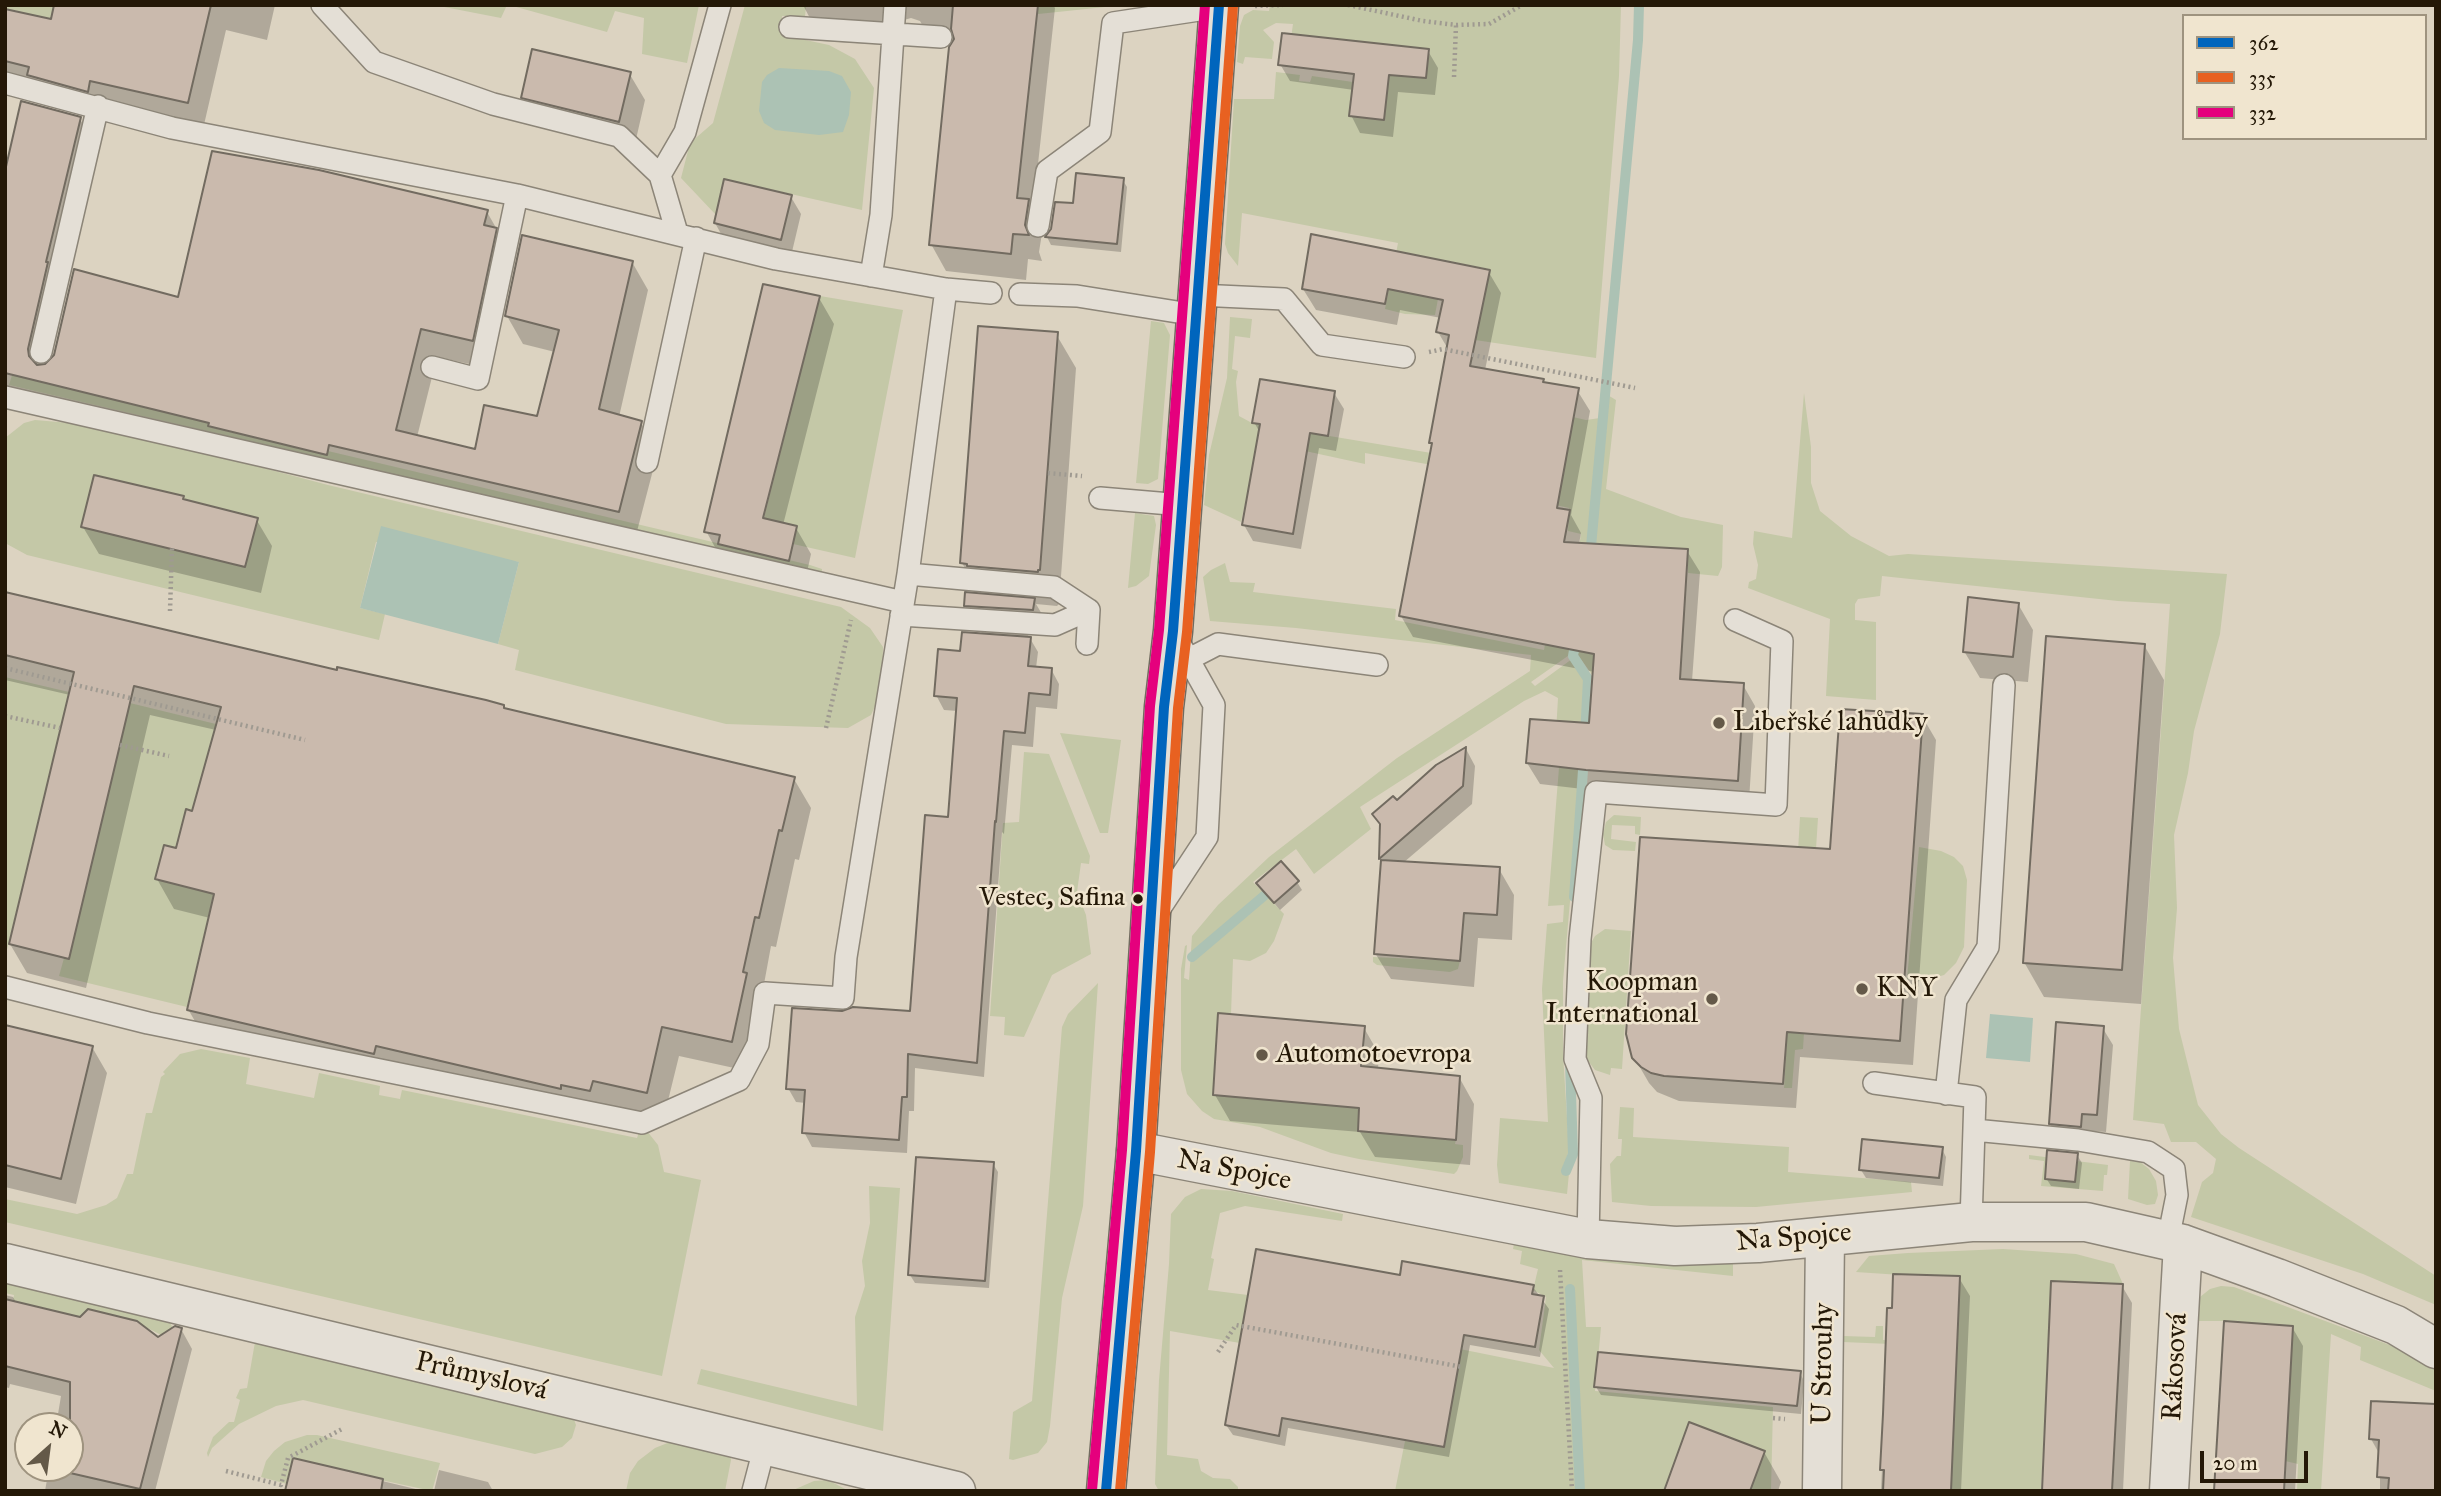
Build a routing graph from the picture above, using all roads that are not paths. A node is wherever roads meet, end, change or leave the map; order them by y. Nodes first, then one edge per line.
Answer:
1 (321, 5) edge
2 (720, 5) edge
3 (895, 5) edge
4 (1219, 6) edge
5 (790, 27) dead end
6 (892, 34) junction
7 (941, 37) dead end
8 (5, 83) edge
9 (98, 106) junction
10 (660, 174) junction
11 (517, 195) junction
12 (1038, 226) dead end
13 (686, 235) junction
14 (871, 276) junction
15 (946, 289) junction
16 (991, 293) dead end
17 (1020, 294) dead end
18 (1197, 305) junction
19 (41, 352) dead end
20 (1404, 357) road end
21 (432, 367) dead end
22 (5, 397) edge
23 (647, 462) dead end
24 (1100, 498) dead end
25 (1182, 505) junction
26 (908, 574) junction
27 (902, 608) junction
28 (1089, 610) junction
29 (1735, 620) dead end
30 (1087, 644) dead end
31 (1181, 645) junction
32 (1377, 665) dead end
33 (2004, 685) dead end
34 (1150, 924) junction
35 (5, 987) edge
36 (1874, 1083) dead end
37 (1946, 1094) junction
38 (1974, 1130) junction
39 (1136, 1152) junction
40 (1971, 1222) junction
41 (1573, 1237) junction
42 (1825, 1237) junction
43 (2176, 1242) junction
44 (5, 1263) edge
45 (2436, 1349) edge
46 (765, 1445) junction
47 (753, 1491) edge
48 (956, 1491) edge
49 (1106, 1491) edge
50 (1822, 1491) edge
51 (2169, 1491) edge

1 - 10 lane
2 - 10 lane
3 - 6 lane
4 - 12 lane
4 - 18 street
5 - 6 lane
6 - 7 lane
6 - 14 lane
8 - 9 lane
9 - 11 lane
9 - 19 lane
10 - 13 lane
11 - 13 lane
11 - 21 lane
13 - 14 lane
13 - 23 lane
14 - 15 lane
15 - 16 lane
15 - 26 lane
17 - 18 lane
18 - 20 lane
18 - 25 street
22 - 27 lane
24 - 25 lane
25 - 31 street
26 - 27 lane
26 - 28 lane
27 - 28 lane
27 - 35 lane
28 - 30 lane
29 - 41 lane
31 - 32 lane
31 - 34 street
31 - 34 lane
33 - 37 lane
34 - 39 street
36 - 37 lane
37 - 38 lane
38 - 40 lane
38 - 43 lane
39 - 41 street, Na Spojce
39 - 49 street
40 - 42 street, Na Spojce
40 - 43 street, Na Spojce
41 - 42 street, Na Spojce
42 - 50 street, U Strouhy
43 - 45 street, Na Spojce
43 - 51 street, Rákosová
44 - 46 street, Průmyslová
46 - 47 lane
46 - 48 street, Průmyslová

